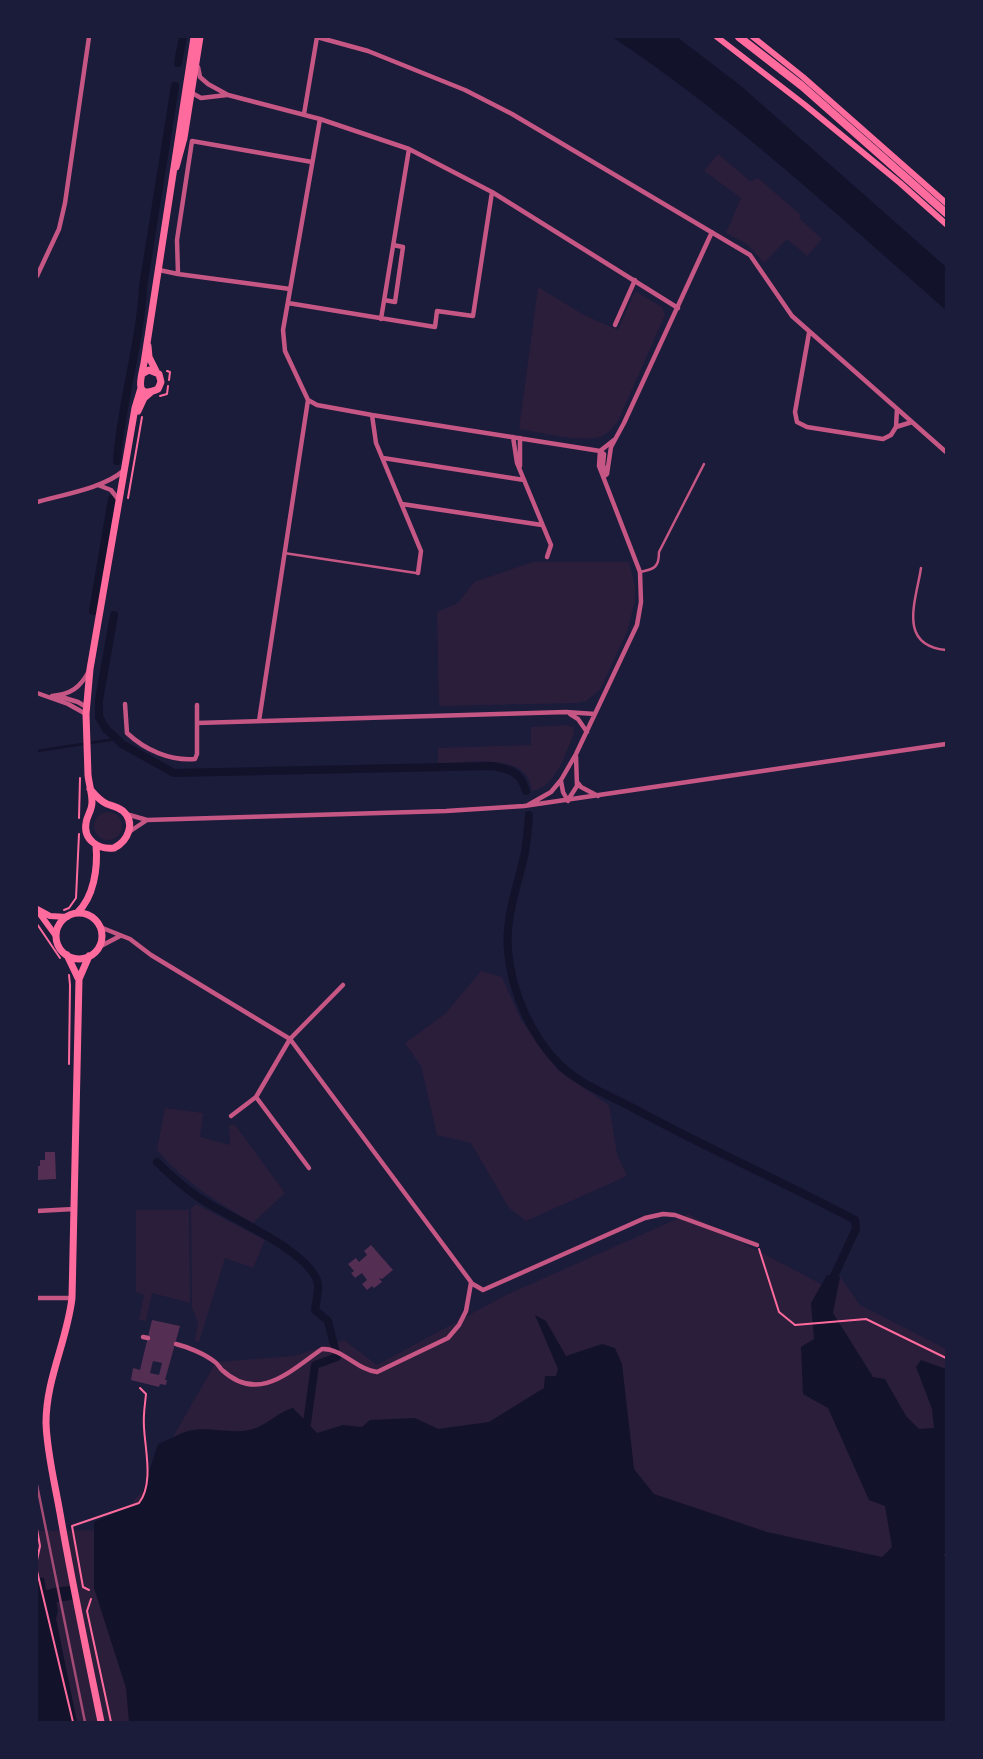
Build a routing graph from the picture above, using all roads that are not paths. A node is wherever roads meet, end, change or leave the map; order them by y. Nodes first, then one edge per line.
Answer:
1 (89, 37) edge
2 (194, 37) edge
3 (200, 37) edge
4 (717, 37) edge
5 (739, 37) edge
6 (753, 37) edge
7 (197, 57) junction
8 (208, 85) junction
9 (191, 87) junction
10 (228, 94) junction
11 (214, 97) junction
12 (188, 109) junction
13 (304, 114) junction
14 (320, 119) junction
15 (176, 144) junction
16 (409, 149) junction
17 (312, 163) junction
18 (173, 173) junction
19 (492, 192) junction
20 (946, 203) edge
21 (946, 214) edge
22 (946, 224) edge
23 (712, 232) junction
24 (393, 245) junction
25 (39, 265) edge
26 (158, 270) junction
27 (178, 274) junction
28 (37, 275) edge
29 (635, 280) junction
30 (290, 289) junction
31 (384, 300) junction
32 (288, 303) junction
33 (678, 308) junction
34 (381, 319) junction
35 (615, 325) dead end
36 (809, 332) junction
37 (147, 338) junction
38 (156, 372) junction
39 (142, 374) junction
40 (141, 388) junction
41 (151, 392) junction
42 (307, 400) junction
43 (897, 408) junction
44 (372, 415) junction
45 (134, 422) junction
46 (912, 422) junction
47 (896, 427) junction
48 (513, 437) junction
49 (520, 438) junction
50 (614, 440) junction
51 (600, 451) junction
52 (946, 452) edge
53 (382, 458) junction
54 (704, 464) dead end
55 (124, 471) junction
56 (520, 471) junction
57 (607, 474) junction
58 (524, 480) junction
59 (606, 484) junction
60 (97, 485) junction
61 (119, 500) junction
62 (37, 502) edge
63 (402, 504) junction
64 (542, 526) junction
65 (284, 552) junction
66 (547, 557) dead end
67 (921, 568) dead end
68 (640, 572) junction
69 (418, 573) joint
70 (946, 650) edge
71 (90, 670) junction
72 (37, 693) edge
73 (48, 696) junction
74 (56, 696) junction
75 (125, 704) dead end
76 (197, 705) dead end
77 (86, 711) junction
78 (566, 712) junction
79 (595, 714) junction
80 (259, 722) junction
81 (197, 723) junction
82 (587, 732) junction
83 (946, 744) edge
84 (576, 754) junction
85 (561, 780) junction
86 (577, 782) junction
87 (90, 789) junction
88 (599, 797) junction
89 (568, 801) junction
90 (108, 804) junction
91 (524, 806) junction
92 (91, 812) junction
93 (125, 814) junction
94 (147, 820) junction
95 (128, 833) junction
96 (96, 845) junction
97 (110, 848) junction
98 (97, 864) junction
99 (89, 899) junction
100 (37, 910) edge
101 (77, 913) junction
102 (67, 917) junction
103 (92, 917) junction
104 (100, 927) junction
105 (56, 936) junction
106 (121, 936) junction
107 (99, 947) junction
108 (89, 956) junction
109 (64, 958) junction
110 (79, 979) junction
111 (343, 985) dead end
112 (290, 1040) junction
113 (256, 1097) junction
114 (231, 1116) dead end
115 (309, 1168) dead end
116 (74, 1209) junction
117 (37, 1212) edge
118 (757, 1245) road end
119 (471, 1283) junction
120 (37, 1298) edge
121 (72, 1298) junction
122 (176, 1343) dead end
123 (101, 1722) edge

1 - 25 street
2 - 9 street
2 - 15 main road
3 - 7 main road
4 - 22 main road
5 - 21 highway
6 - 20 main road
7 - 8 street
7 - 9 main road
8 - 9 street
8 - 10 street
9 - 11 street
9 - 12 main road
9 - 15 street
10 - 11 street
10 - 13 street
11 - 12 street
12 - 18 main road
13 - 14 street
13 - 23 street
14 - 16 street
14 - 17 street
15 - 18 main road
16 - 19 street
16 - 24 street
17 - 27 street
17 - 30 street
18 - 26 main road
19 - 29 street
19 - 34 street
23 - 33 street
23 - 36 street
24 - 31 street
24 - 31 street
25 - 28 street
26 - 27 street
26 - 37 main road
27 - 30 street
29 - 33 street
29 - 35 street
30 - 32 street
31 - 34 street
32 - 34 street
32 - 42 street
33 - 50 street
36 - 43 street
36 - 47 street
37 - 38 main road
37 - 39 main road
38 - 39 main road
38 - 41 main road
39 - 40 main road
40 - 41 main road
40 - 45 main road
41 - 45 main road
42 - 44 street
42 - 65 street
43 - 46 street
43 - 47 street
44 - 48 street
44 - 53 street
45 - 55 main road
46 - 47 street
46 - 52 street
48 - 49 street
48 - 56 street
49 - 51 street
49 - 56 street
50 - 51 street
50 - 57 street
51 - 57 street
51 - 59 street
53 - 58 street
53 - 63 street
54 - 68 lane
55 - 60 street
55 - 61 main road
56 - 58 street
57 - 59 street
58 - 64 street
59 - 68 street
60 - 61 street
60 - 62 street
61 - 71 main road
63 - 64 street
63 - 69 street
64 - 66 street
65 - 69 lane
65 - 80 street
67 - 70 lane
68 - 79 street
71 - 74 street
71 - 77 main road
72 - 73 street
73 - 74 street
73 - 77 street
74 - 77 street
75 - 81 street
76 - 81 street
77 - 87 main road
78 - 79 street
78 - 80 street
78 - 82 street
79 - 82 street
80 - 81 street
82 - 84 street
83 - 88 street
84 - 85 street
84 - 86 street
85 - 89 street
85 - 91 street
86 - 88 street
86 - 89 street
87 - 90 main road
87 - 92 main road
88 - 89 street
89 - 91 street
90 - 92 main road
90 - 93 main road
91 - 94 street
92 - 96 main road
93 - 94 street
93 - 95 main road
94 - 95 street
95 - 97 main road
96 - 97 main road
96 - 98 main road
97 - 98 main road
98 - 99 main road
99 - 101 main road
99 - 103 main road
100 - 102 main road
100 - 105 main road
101 - 102 main road
101 - 103 main road
102 - 105 main road
103 - 104 main road
104 - 106 street
104 - 107 main road
105 - 109 main road
106 - 107 street
106 - 112 street
107 - 108 main road
108 - 109 main road
108 - 110 main road
109 - 110 main road
110 - 116 main road
111 - 112 street
112 - 113 street
112 - 119 street
113 - 114 street
113 - 115 street
116 - 117 street
116 - 121 main road
118 - 119 street
119 - 122 street
120 - 121 street
121 - 123 main road

